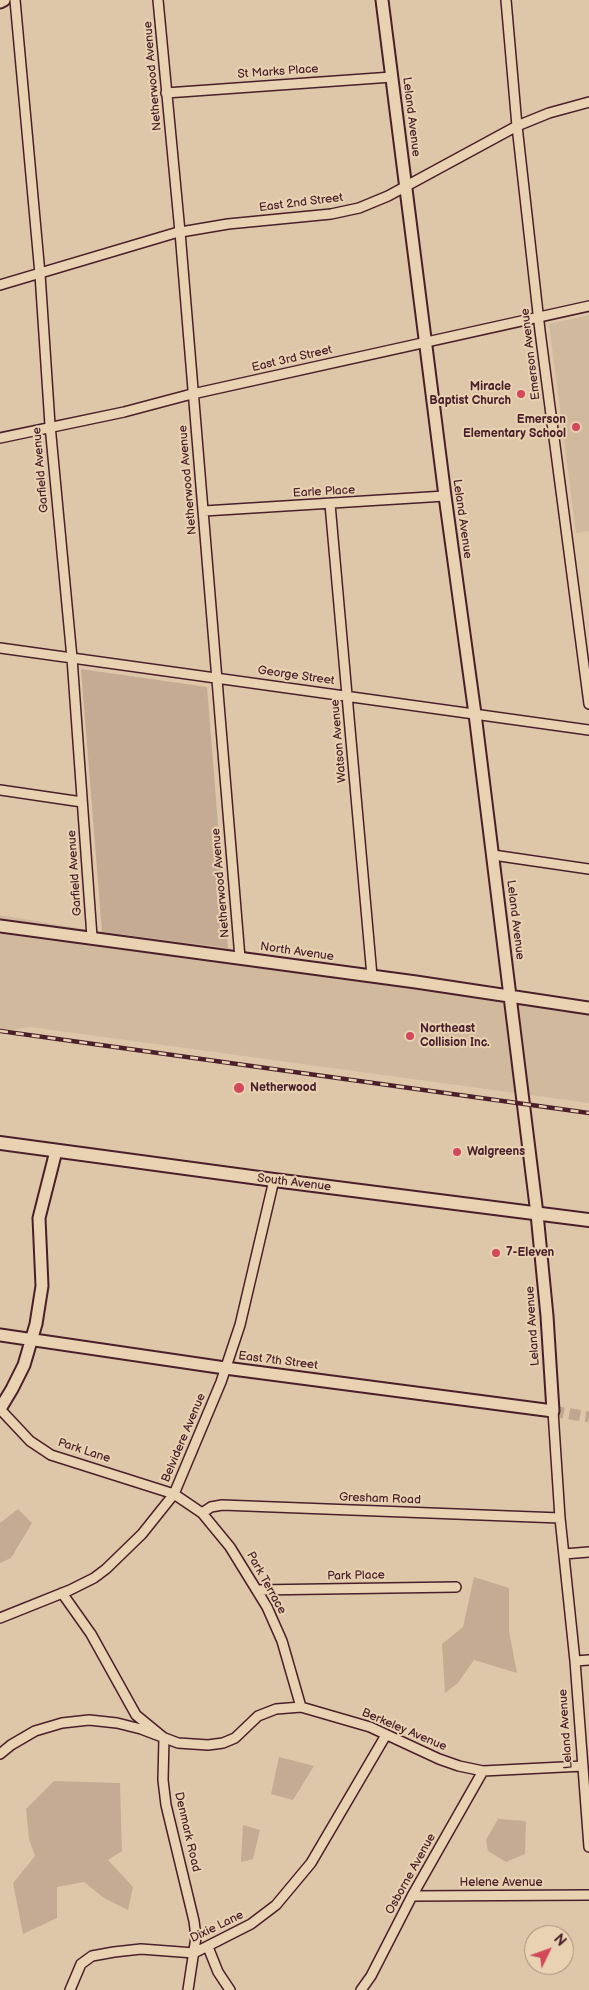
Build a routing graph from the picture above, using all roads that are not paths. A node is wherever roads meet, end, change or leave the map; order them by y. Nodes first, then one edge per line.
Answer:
1 (4, 0) edge
2 (15, 0) edge
3 (158, 0) edge
4 (382, 0) edge
5 (506, 0) edge
6 (0, 2) edge
7 (392, 76) junction
8 (166, 93) junction
9 (589, 102) edge
10 (516, 126) junction
11 (406, 187) junction
12 (180, 232) junction
13 (40, 274) junction
14 (0, 285) edge
15 (589, 306) edge
16 (539, 318) junction
17 (426, 342) junction
18 (194, 394) junction
19 (50, 428) junction
20 (0, 438) edge
21 (445, 496) junction
22 (330, 504) junction
23 (204, 511) junction
24 (0, 648) edge
25 (72, 658) junction
26 (216, 677) junction
27 (347, 697) junction
28 (589, 704) edge
29 (475, 714) junction
30 (589, 730) edge
31 (0, 790) edge
32 (82, 802) junction
33 (493, 856) junction
34 (589, 869) edge
35 (0, 926) edge
36 (92, 937) junction
37 (240, 958) junction
38 (372, 976) junction
39 (510, 998) junction
40 (589, 1008) edge
41 (0, 1143) edge
42 (56, 1151) junction
43 (274, 1180) junction
44 (537, 1214) junction
45 (589, 1220) edge
46 (0, 1335) edge
47 (32, 1339) junction
48 (225, 1368) junction
49 (0, 1409) edge
50 (553, 1411) junction
51 (174, 1494) junction
52 (202, 1513) junction
53 (560, 1518) junction
54 (589, 1552) edge
55 (564, 1554) junction
56 (456, 1587) dead end
57 (257, 1590) junction
58 (62, 1593) junction
59 (0, 1618) edge
60 (589, 1660) edge
61 (575, 1661) junction
62 (300, 1707) junction
63 (386, 1734) junction
64 (164, 1738) junction
65 (0, 1754) edge
66 (583, 1766) junction
67 (483, 1771) junction
68 (589, 1848) edge
69 (589, 1895) edge
70 (412, 1896) junction
71 (208, 1947) junction
72 (194, 1953) junction
73 (70, 1990) edge
74 (188, 1990) edge
75 (230, 1990) edge
76 (361, 1990) edge

1 - 6 street
2 - 13 street, Garfield Avenue
3 - 8 street, Netherwood Avenue
4 - 7 street, Leland Avenue
5 - 10 street, Emerson Avenue
7 - 8 street, St Marks Place
7 - 11 street, Leland Avenue
8 - 12 street, Netherwood Avenue
9 - 10 street, East 2nd Street
10 - 11 street, East 2nd Street
10 - 16 street, Emerson Avenue
11 - 12 street, East 2nd Street
11 - 17 street, Leland Avenue
12 - 13 street, East 2nd Street
12 - 18 street, Netherwood Avenue
13 - 14 street, East 2nd Street
13 - 19 street, Garfield Avenue
15 - 16 street, East 3rd Street
16 - 17 street, East 3rd Street
16 - 28 street, Emerson Avenue
17 - 18 street, East 3rd Street
17 - 21 street, Leland Avenue
18 - 19 street, East 3rd Street
18 - 23 street, Netherwood Avenue
19 - 20 street, East 3rd Street
19 - 25 street, Garfield Avenue
21 - 22 street, Earle Place
21 - 29 street, Leland Avenue
22 - 23 street, Earle Place
22 - 27 street, Watson Avenue
23 - 26 street, Netherwood Avenue
24 - 25 street, George Street
25 - 26 street, George Street
25 - 32 street, Garfield Avenue
26 - 27 street, George Street
26 - 37 street, Netherwood Avenue
27 - 29 street, George Street
27 - 38 street, Watson Avenue
29 - 30 street, George Street
29 - 33 street, Leland Avenue
31 - 32 street
32 - 36 street, Garfield Avenue
33 - 34 street
33 - 39 street, Leland Avenue
35 - 36 street, North Avenue
36 - 37 street, North Avenue
37 - 38 street, North Avenue
38 - 39 street, North Avenue
39 - 40 street, North Avenue
39 - 44 street, Leland Avenue
41 - 42 main road, South Avenue
42 - 43 main road, South Avenue
42 - 47 street
43 - 44 main road, South Avenue
43 - 48 street, Belvidere Avenue
44 - 45 main road, South Avenue
44 - 50 street, Leland Avenue
46 - 47 street, East 7th Street
47 - 48 street, East 7th Street
47 - 49 street
48 - 50 street, East 7th Street
48 - 51 street, Belvidere Avenue
49 - 51 street, Park Lane
50 - 53 street, Leland Avenue
51 - 52 street, Park Terrace
51 - 58 street, Belvidere Avenue
52 - 53 street, Gresham Road
52 - 57 street, Park Terrace
53 - 55 street, Leland Avenue
54 - 55 street
55 - 61 street, Leland Avenue
56 - 57 street, Park Place
57 - 62 street, Park Terrace
58 - 59 street, Belvidere Avenue
58 - 64 street
60 - 61 street
61 - 66 street, Leland Avenue
62 - 63 street, Berkeley Avenue
62 - 64 street, Berkeley Avenue
63 - 67 street, Berkeley Avenue
63 - 71 street, Dixie Lane
64 - 65 street, Berkeley Avenue
64 - 72 street, Denmark Road
66 - 67 street, Berkeley Avenue
66 - 68 street, Leland Avenue
67 - 70 street, Osborne Avenue
69 - 70 street, Helene Avenue
70 - 76 street, Osborne Avenue
71 - 72 street, Dixie Lane
71 - 75 street
72 - 73 street, Dixie Lane
72 - 74 street, Denmark Road

